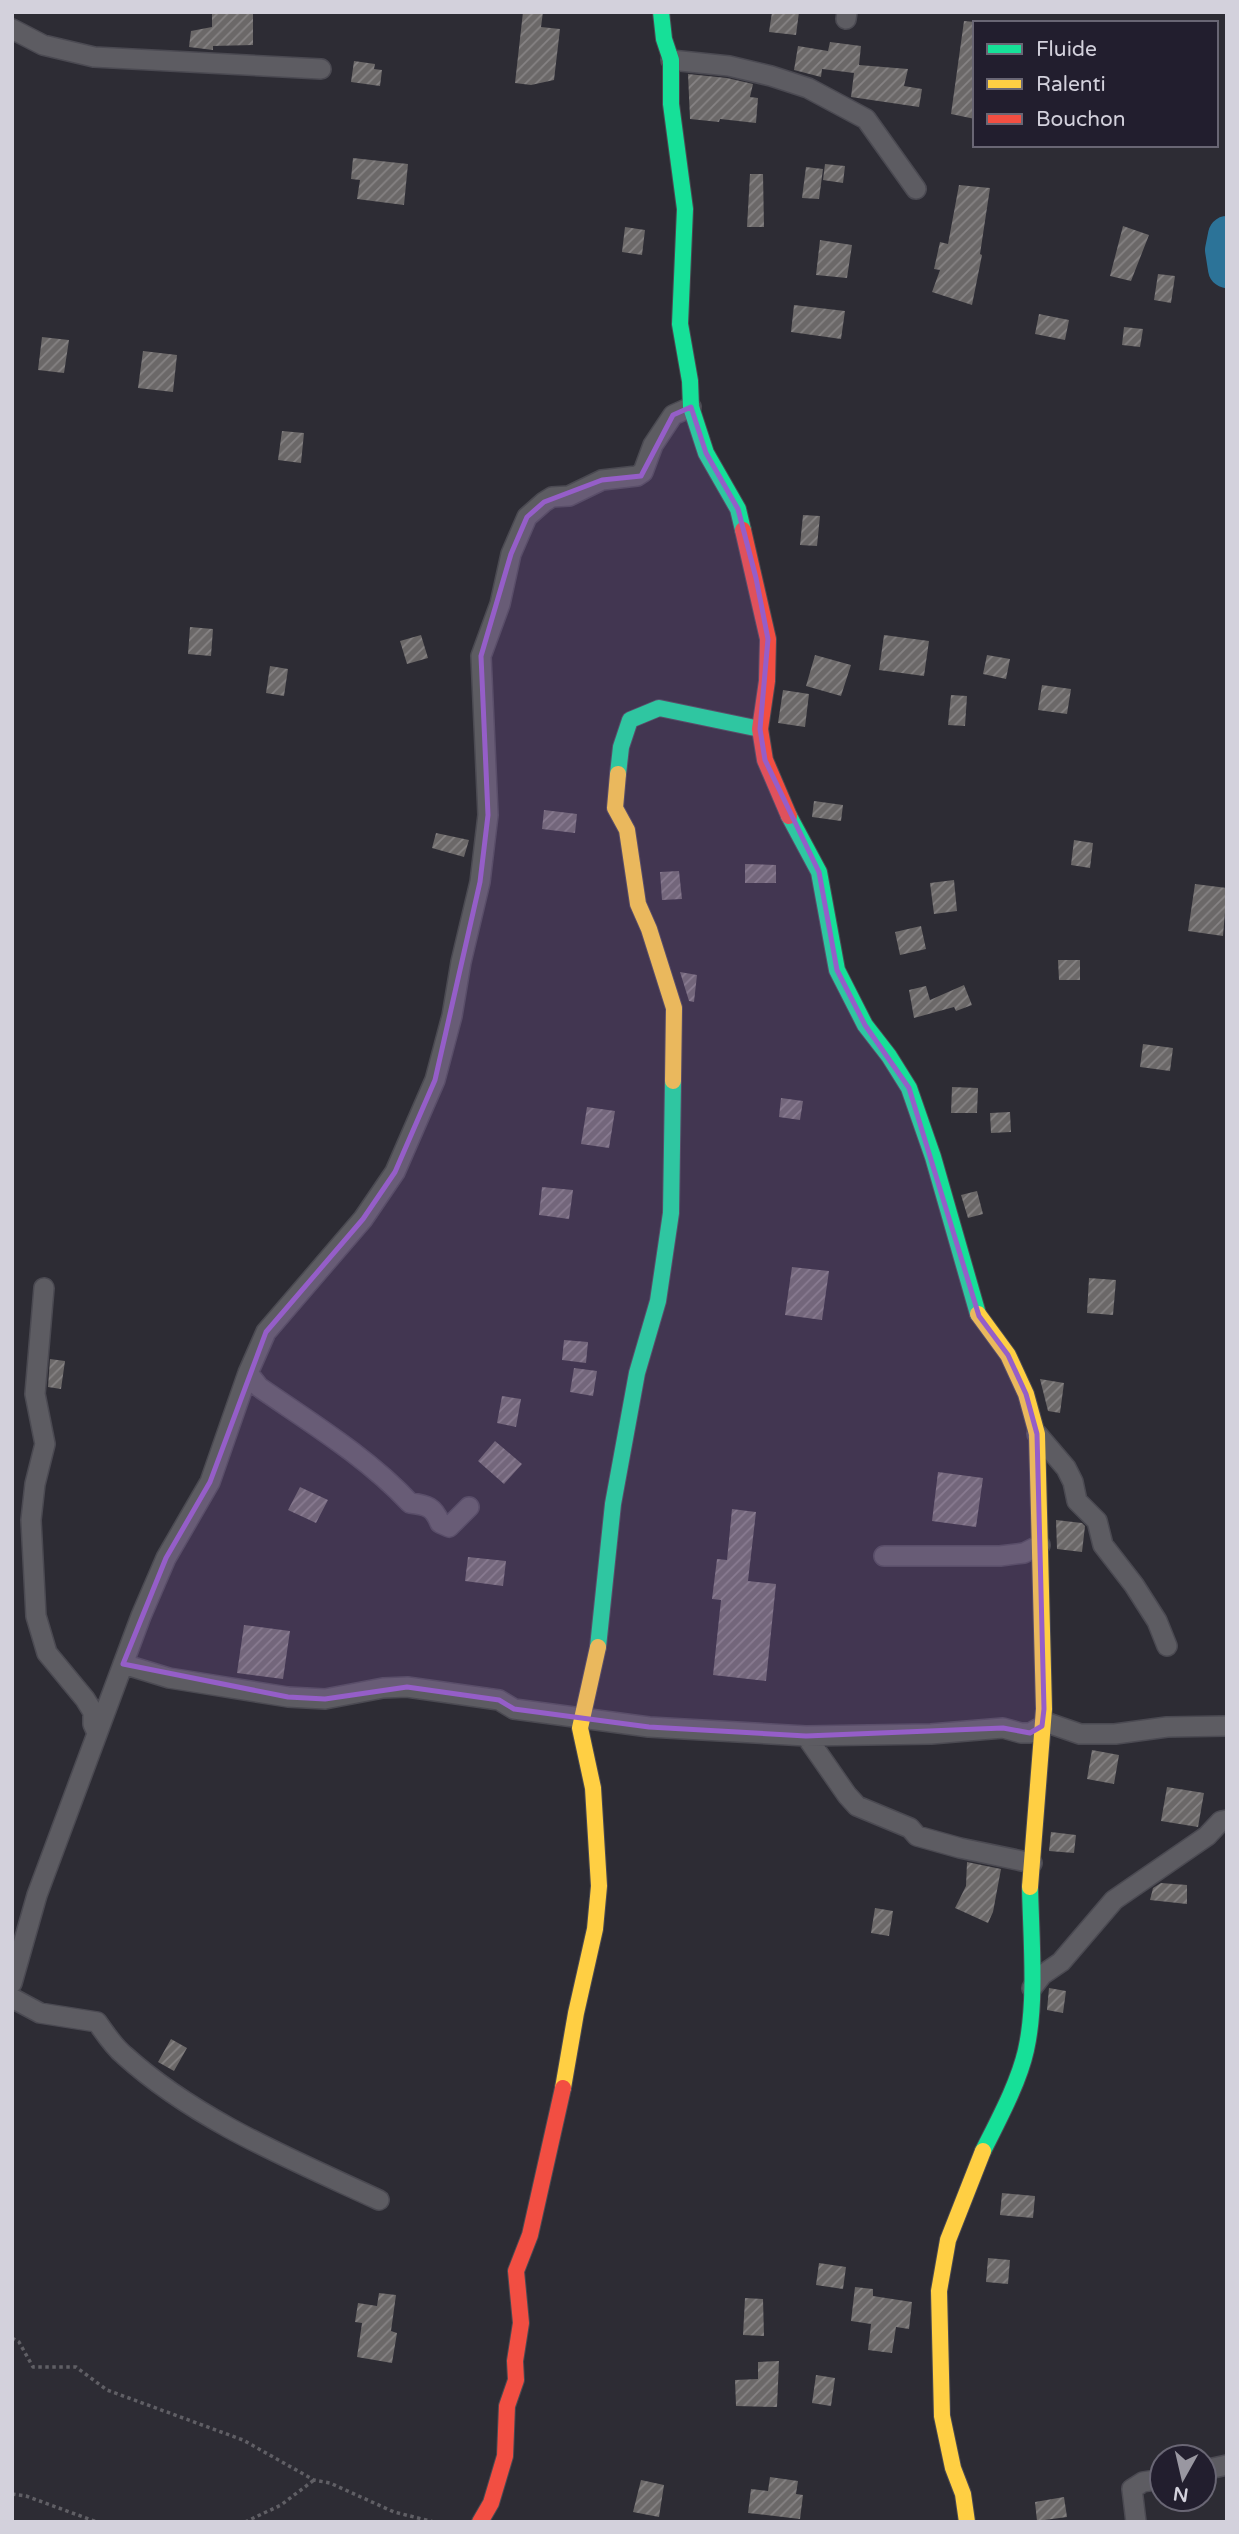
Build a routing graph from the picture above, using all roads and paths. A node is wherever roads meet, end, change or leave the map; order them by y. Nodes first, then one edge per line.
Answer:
1 (660, 12) edge
2 (12, 29) edge
3 (671, 60) junction
4 (321, 69) dead end
5 (916, 189) dead end
6 (691, 407) junction
7 (760, 729) junction
8 (44, 1288) dead end
9 (248, 1373) junction
10 (1037, 1434) junction
11 (469, 1507) dead end
12 (1040, 1545) junction
13 (884, 1556) dead end
14 (1167, 1646) dead end
15 (123, 1664) junction
16 (581, 1717) junction
17 (1042, 1726) junction
18 (1227, 1726) edge
19 (97, 1733) junction
20 (806, 1736) junction
21 (1227, 1820) edge
22 (1032, 1863) junction
23 (12, 1983) edge
24 (1032, 1988) junction
25 (12, 1998) edge
26 (379, 2200) dead end
27 (12, 2338) edge
28 (314, 2480) junction
29 (1148, 2481) edge
30 (12, 2494) edge
31 (97, 2522) edge
32 (245, 2522) edge
33 (433, 2522) edge
34 (480, 2522) edge
35 (967, 2522) edge
36 (1136, 2522) edge

1 - 3 street
2 - 4 street
3 - 5 street
3 - 6 street
6 - 7 street
6 - 9 street
7 - 10 street
7 - 16 street
8 - 19 street
9 - 11 street
9 - 15 street
10 - 12 street
10 - 14 street
12 - 13 street
12 - 17 street
15 - 16 street
15 - 19 street
16 - 20 street
16 - 34 street
17 - 18 street
17 - 20 street
17 - 22 street
19 - 23 street
20 - 22 street
21 - 24 street
22 - 24 street
24 - 35 street
25 - 26 street
27 - 28 path
28 - 32 path
28 - 33 path
29 - 36 street
30 - 31 path

